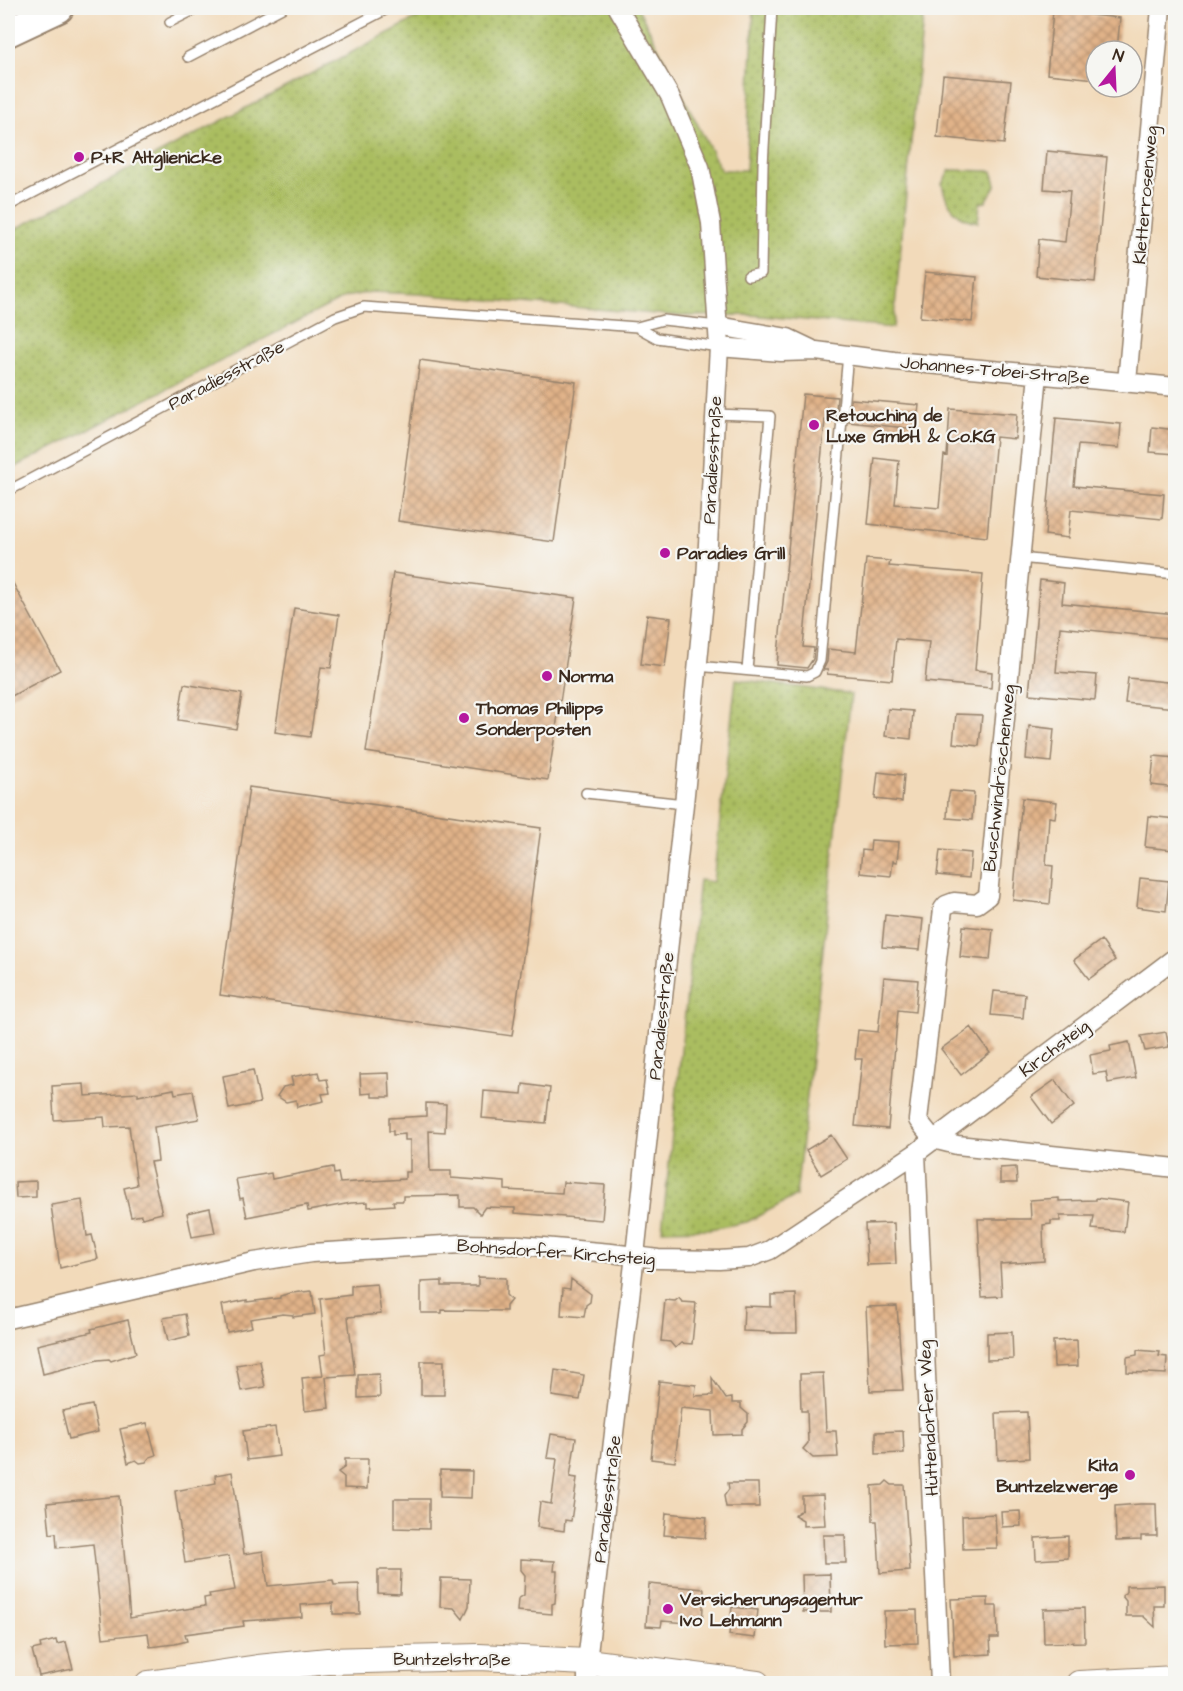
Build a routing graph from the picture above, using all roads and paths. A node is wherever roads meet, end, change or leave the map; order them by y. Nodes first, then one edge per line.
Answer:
1 (59, 8) edge
2 (198, 8) edge
3 (282, 8) edge
4 (388, 8) edge
5 (618, 8) edge
6 (772, 8) edge
7 (1161, 8) edge
8 (170, 22) dead end
9 (8, 32) edge
10 (188, 57) dead end
11 (8, 206) edge
12 (748, 276) dead end
13 (718, 326) junction
14 (637, 327) junction
15 (719, 347) junction
16 (816, 351) junction
17 (848, 354) junction
18 (1038, 374) junction
19 (1127, 382) junction
20 (1176, 387) edge
21 (715, 414) junction
22 (8, 491) edge
23 (1020, 558) junction
24 (1176, 574) edge
25 (698, 666) junction
26 (747, 670) junction
27 (586, 793) dead end
28 (684, 804) junction
29 (1176, 957) edge
30 (933, 1139) junction
31 (916, 1153) junction
32 (1176, 1168) edge
33 (635, 1255) junction
34 (8, 1319) edge
35 (587, 1673) edge
36 (1176, 1679) edge
37 (147, 1683) edge
38 (757, 1683) edge
39 (940, 1683) edge
40 (1079, 1683) edge

1 - 9 main road
2 - 8 lane
3 - 10 lane
4 - 11 lane
5 - 13 street, Paradiesstraße
6 - 12 lane
7 - 19 street, Kletterrosenweg
13 - 14 lane, Paradiesstraße
13 - 15 street, Paradiesstraße
13 - 16 street, Johannes-Tobei-Straße
14 - 15 lane, Paradiesstraße
14 - 22 lane, Paradiesstraße
15 - 16 street, Johannes-Tobei-Straße
15 - 21 street, Paradiesstraße
16 - 17 street, Johannes-Tobei-Straße
17 - 18 street, Johannes-Tobei-Straße
17 - 26 lane
18 - 19 street, Johannes-Tobei-Straße
18 - 23 street, Buschwindröschenweg
19 - 20 street, Johannes-Tobei-Straße
21 - 25 street, Paradiesstraße
21 - 26 lane
23 - 24 lane
23 - 30 street, Buschwindröschenweg
25 - 26 lane
25 - 28 street, Paradiesstraße
27 - 28 lane
28 - 33 street, Paradiesstraße
29 - 30 street, Kirchsteig
30 - 31 street, Bohnsdorfer Kirchsteig
30 - 32 street
31 - 33 street, Bohnsdorfer Kirchsteig
31 - 39 street, Hüttendorfer Weg
33 - 34 street, Bohnsdorfer Kirchsteig
33 - 35 street, Paradiesstraße
35 - 37 street, Buntzelstraße
35 - 38 street, Buntzelstraße
36 - 40 street

